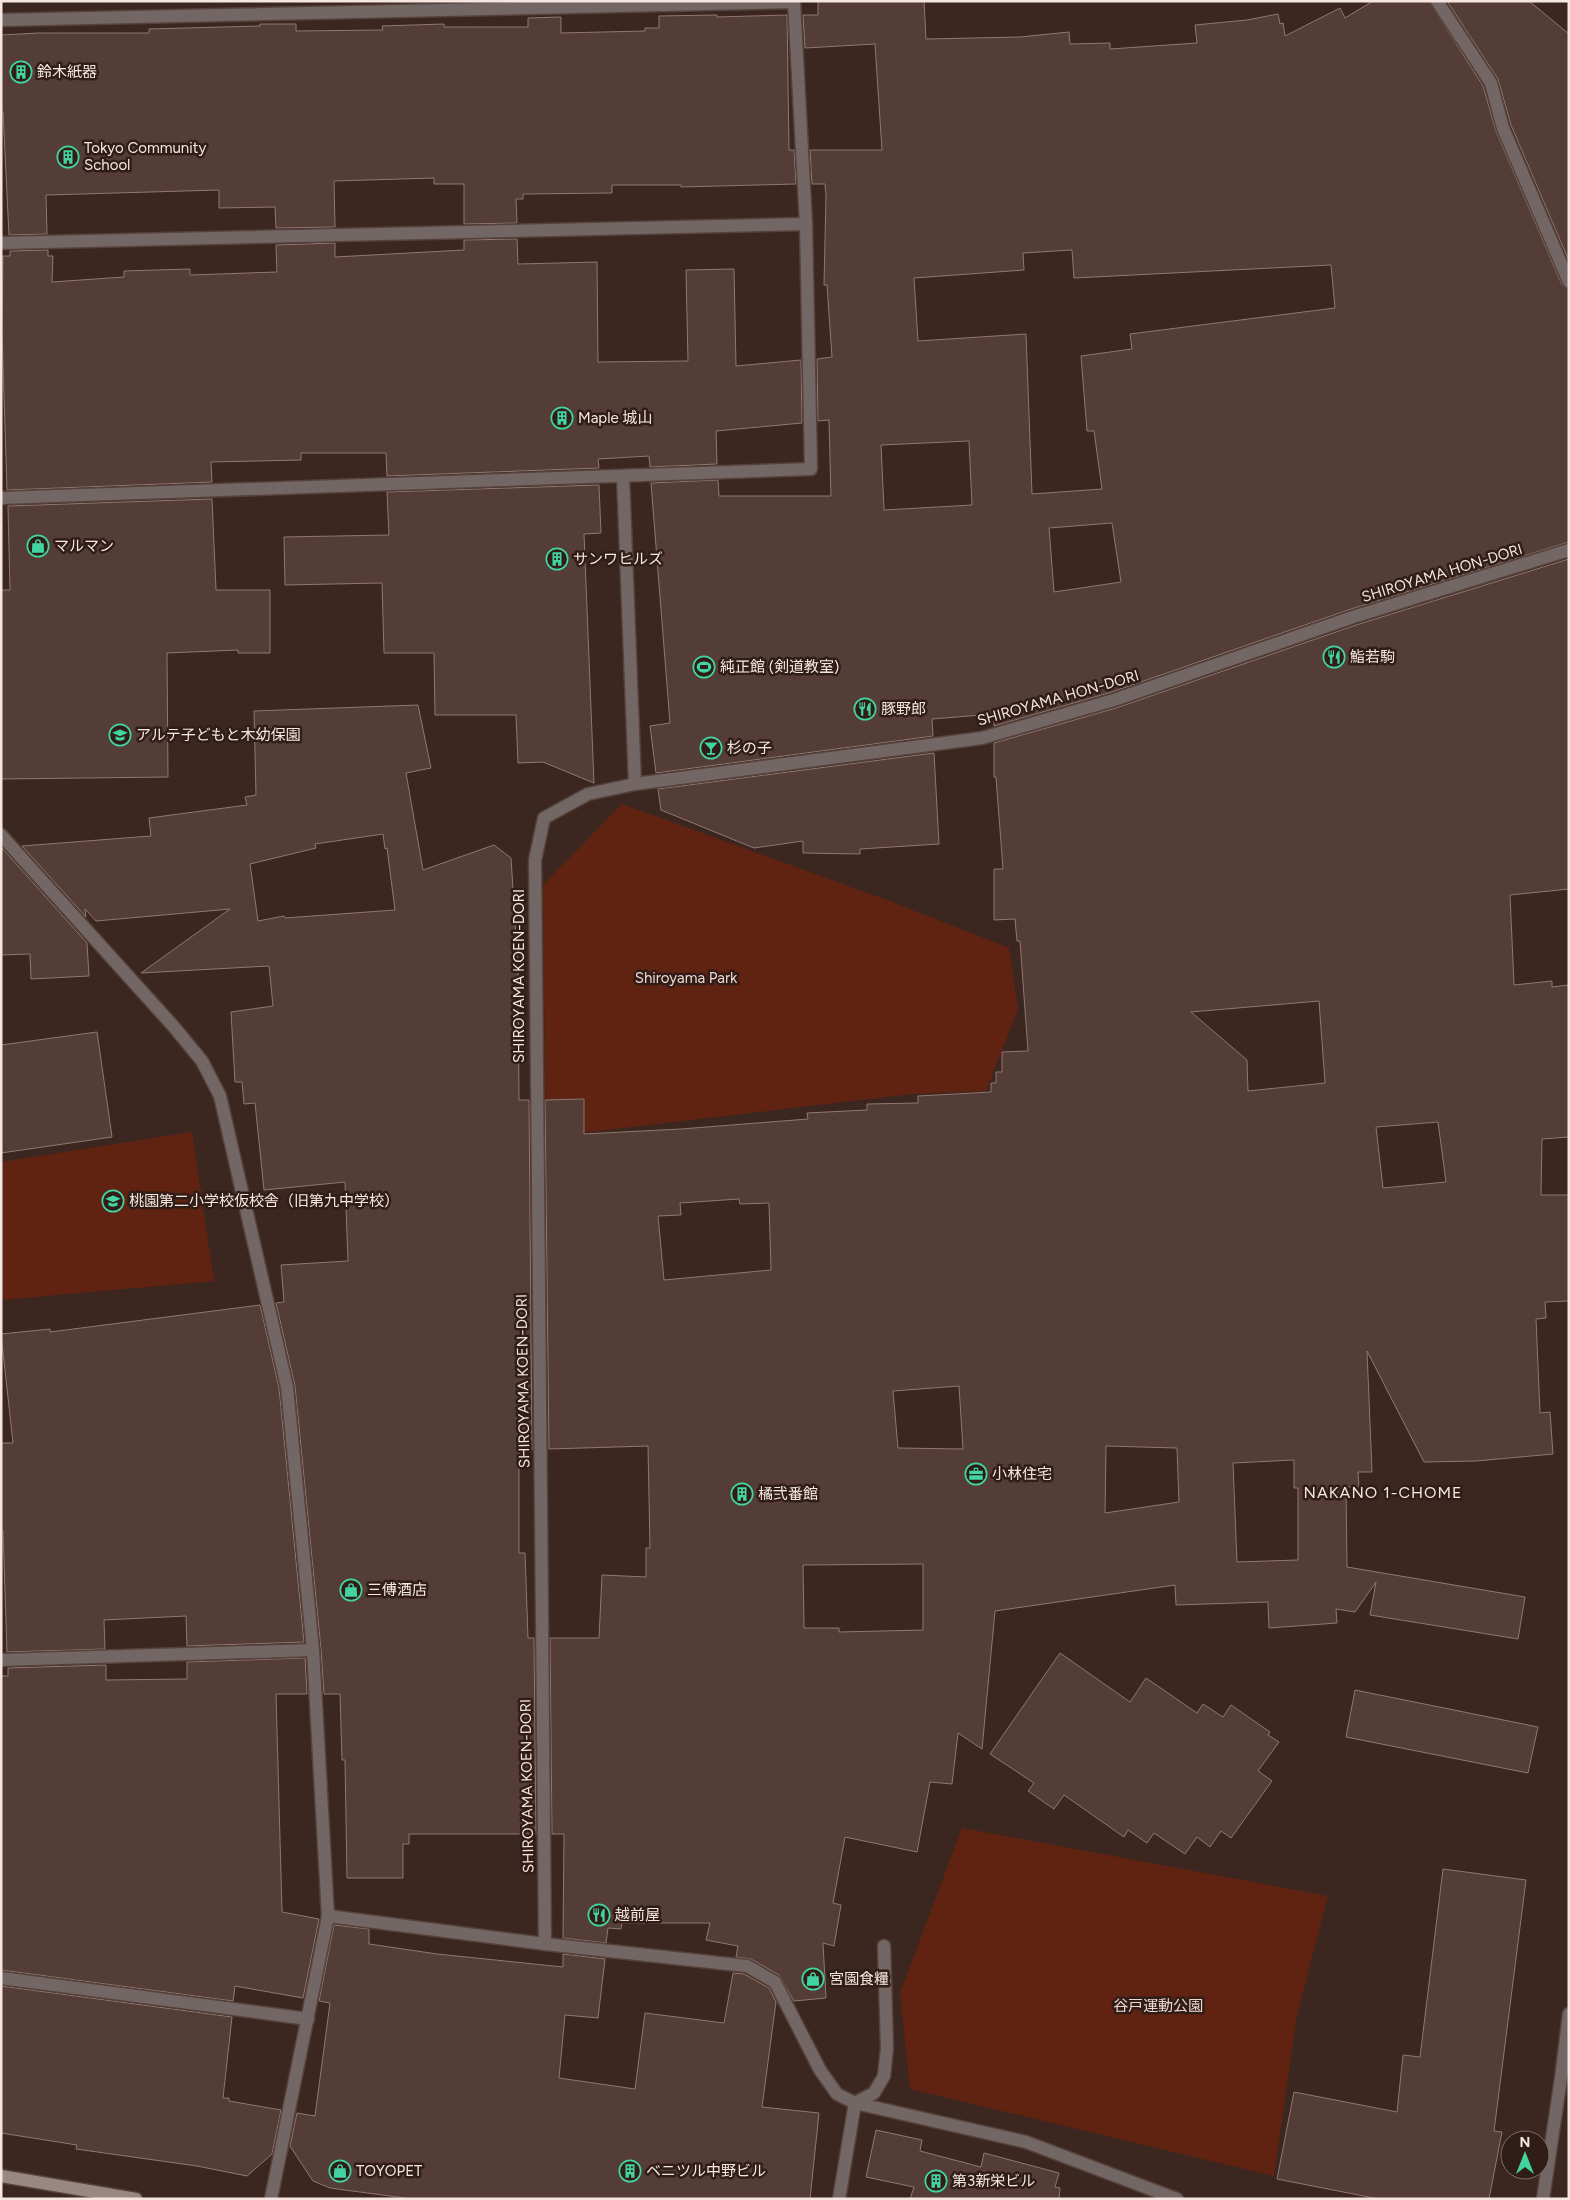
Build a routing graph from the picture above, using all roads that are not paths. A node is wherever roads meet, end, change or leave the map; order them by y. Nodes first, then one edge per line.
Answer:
1 (1436, 1) edge
2 (1, 20) edge
3 (806, 224) junction
4 (1, 242) edge
5 (1569, 282) edge
6 (623, 476) junction
7 (1, 498) edge
8 (1569, 550) edge
9 (635, 784) junction
10 (544, 818) joint
11 (1, 835) edge
12 (313, 1650) junction
13 (1, 1660) edge
14 (328, 1916) junction
15 (544, 1944) junction
16 (884, 1946) dead end
17 (1, 1978) edge
18 (1569, 2014) edge
19 (308, 2019) junction
20 (855, 2103) junction
21 (1, 2176) edge
22 (136, 2199) edge
23 (271, 2199) edge
24 (839, 2199) edge
25 (1176, 2199) edge
26 (1543, 2199) edge

1 - 5 street
2 - 3 street
3 - 4 street
3 - 6 street
6 - 7 street
6 - 9 street
8 - 9 street, SHIROYAMA HON-DORI
9 - 10 street, SHIROYAMA HON-DORI
10 - 15 street, SHIROYAMA KOEN-DORI
11 - 12 street
12 - 13 street
12 - 14 street
14 - 15 street
14 - 19 street
15 - 20 street
16 - 20 street
17 - 19 street
18 - 26 street
19 - 23 street
20 - 24 street
20 - 25 street
21 - 22 main road

